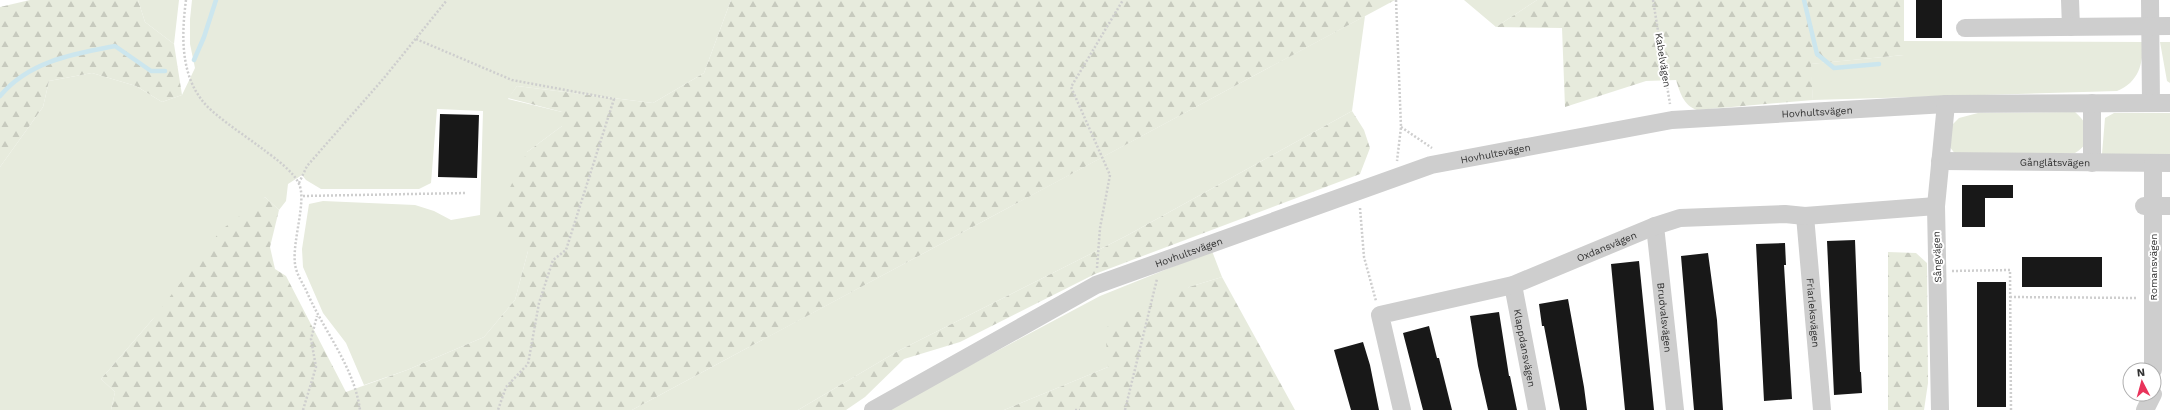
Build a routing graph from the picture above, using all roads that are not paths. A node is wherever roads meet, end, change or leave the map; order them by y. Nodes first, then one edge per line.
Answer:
1 (2070, 0) edge
2 (2150, 0) edge
3 (2150, 26) junction
4 (2170, 26) edge
5 (2071, 27) junction
6 (1965, 28) dead end
7 (2092, 103) junction
8 (2151, 103) junction
9 (2170, 103) edge
10 (1946, 104) junction
11 (1940, 161) junction
12 (2092, 163) junction
13 (2162, 163) edge
14 (1936, 206) junction
15 (2156, 206) edge
16 (1805, 216) junction
17 (1655, 226) junction
18 (1514, 285) junction
19 (2153, 362) edge
20 (873, 410) edge
21 (1402, 410) edge
22 (1537, 410) edge
23 (1675, 410) edge
24 (1822, 410) edge
25 (1940, 410) edge

1 - 5 street
2 - 3 street
3 - 4 street
3 - 5 street
3 - 8 street
5 - 6 street
7 - 8 street, Hovhultsvägen
7 - 10 street, Hovhultsvägen
7 - 12 street
8 - 9 street, Hovhultsvägen
10 - 11 street, Sångvägen
10 - 20 street, Hovhultsvägen
11 - 12 street, Gånglåtsvägen
11 - 14 street, Sångvägen
12 - 13 street, Gånglåtsvägen
13 - 15 street, Romansvägen
14 - 16 street, Oxdansvägen
14 - 25 street, Sångvägen
15 - 19 street, Romansvägen
16 - 17 street, Oxdansvägen
16 - 24 street, Friarleksvägen
17 - 18 street, Oxdansvägen
17 - 23 street, Brudvalsvägen
18 - 21 street, Oxdansvägen
18 - 22 street, Klappdansvägen

